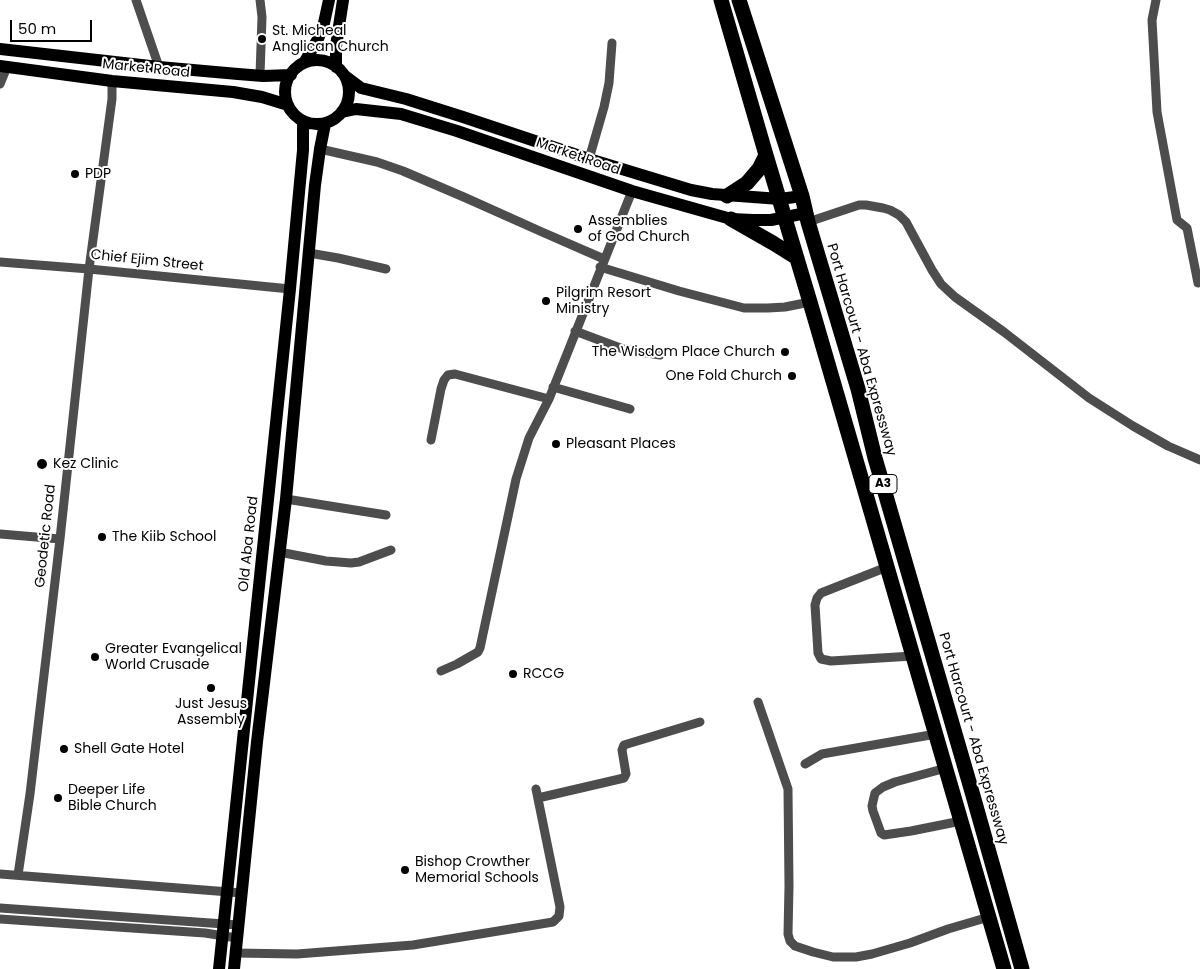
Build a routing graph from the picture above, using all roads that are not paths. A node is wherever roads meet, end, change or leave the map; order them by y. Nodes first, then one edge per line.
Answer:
1 (136, 0) edge
2 (260, 0) edge
3 (329, 0) edge
4 (343, 0) edge
5 (721, 0) edge
6 (739, 0) edge
7 (1156, 0) edge
8 (612, 43) dead end
9 (0, 49) edge
10 (304, 63) junction
11 (4, 67) edge
12 (159, 67) junction
13 (340, 71) junction
14 (260, 75) junction
15 (291, 75) junction
16 (112, 81) junction
17 (0, 84) edge
18 (288, 105) junction
19 (342, 112) junction
20 (303, 121) junction
21 (325, 124) junction
22 (320, 149) junction
23 (766, 155) junction
24 (589, 159) junction
25 (632, 191) junction
26 (728, 196) junction
27 (802, 196) junction
28 (780, 199) junction
29 (785, 217) junction
30 (807, 218) junction
31 (731, 219) junction
32 (310, 253) junction
33 (797, 258) junction
34 (0, 262) edge
35 (602, 263) junction
36 (89, 269) junction
37 (386, 269) dead end
38 (1198, 283) dead end
39 (290, 289) junction
40 (810, 302) junction
41 (575, 331) junction
42 (660, 356) dead end
43 (553, 387) junction
44 (549, 398) junction
45 (630, 409) dead end
46 (431, 440) dead end
47 (1200, 460) edge
48 (286, 499) junction
49 (386, 515) dead end
50 (0, 534) edge
51 (60, 539) junction
52 (391, 550) dead end
53 (279, 552) junction
54 (887, 567) junction
55 (913, 656) junction
56 (441, 671) dead end
57 (758, 702) dead end
58 (700, 722) dead end
59 (936, 734) junction
60 (805, 764) dead end
61 (946, 768) junction
62 (536, 789) dead end
63 (538, 798) junction
64 (961, 821) junction
65 (0, 874) edge
66 (18, 875) junction
67 (228, 892) junction
68 (242, 893) junction
69 (0, 908) edge
70 (989, 917) junction
71 (0, 919) edge
72 (238, 925) junction
73 (223, 930) junction
74 (237, 938) junction
75 (235, 953) junction
76 (219, 969) edge
77 (234, 969) edge
78 (1004, 969) edge
79 (1022, 969) edge

1 - 12 street
2 - 14 street
3 - 10 main road
4 - 13 main road
5 - 23 highway, A3
6 - 27 highway, Port Harcourt - Aba Expressway / A3
7 - 38 street
8 - 24 street
9 - 12 main road, Market Road
10 - 13 main road
10 - 15 main road
11 - 16 main road, Market Road
11 - 17 street
12 - 14 main road, Market Road
13 - 19 main road
13 - 24 main road, Market Road
14 - 15 main road, Market Road
15 - 18 main road
16 - 18 main road, Market Road
16 - 36 street, Geodetic Road
18 - 20 main road
19 - 21 main road
19 - 25 main road, Market Road
20 - 21 main road
20 - 39 main road, Old Aba Road
21 - 22 main road
22 - 32 main road
22 - 35 street
23 - 26 highway
23 - 28 highway, A3
24 - 26 main road, Market Road
25 - 31 main road, Market Road
25 - 35 street
26 - 28 main road, Market Road
27 - 28 main road, Market Road
27 - 30 highway, Port Harcourt - Aba Expressway / A3
28 - 29 highway, A3
29 - 30 main road, Market Road
29 - 31 main road, Market Road
29 - 33 highway, A3
30 - 47 street
30 - 79 highway, Port Harcourt - Aba Expressway / A3
31 - 33 highway
32 - 37 street
32 - 48 main road
33 - 40 highway, A3
34 - 36 street, Chief Ejim Street
35 - 40 street
35 - 41 street
36 - 39 street, Chief Ejim Street
36 - 51 street, Geodetic Road
39 - 67 main road, Old Aba Road
40 - 54 highway, A3
41 - 42 street
41 - 43 street
43 - 44 street
43 - 45 street
44 - 46 street
44 - 56 street
48 - 49 street
48 - 53 main road
50 - 51 street
51 - 66 street, Geodetic Road
52 - 53 street
53 - 68 main road
54 - 55 highway, A3
54 - 55 street
55 - 59 highway, A3
57 - 70 street
58 - 63 street
59 - 60 street
59 - 61 highway, A3
61 - 64 highway, A3
61 - 64 street
62 - 63 street
63 - 75 street
64 - 70 highway, A3
65 - 66 street
66 - 67 street
67 - 68 street
67 - 73 main road, Old Aba Road
68 - 72 main road
69 - 73 street
70 - 78 highway, A3
71 - 73 street
72 - 73 street
72 - 74 main road
73 - 74 street
73 - 76 main road, Old Aba Road
74 - 75 main road
75 - 77 main road

